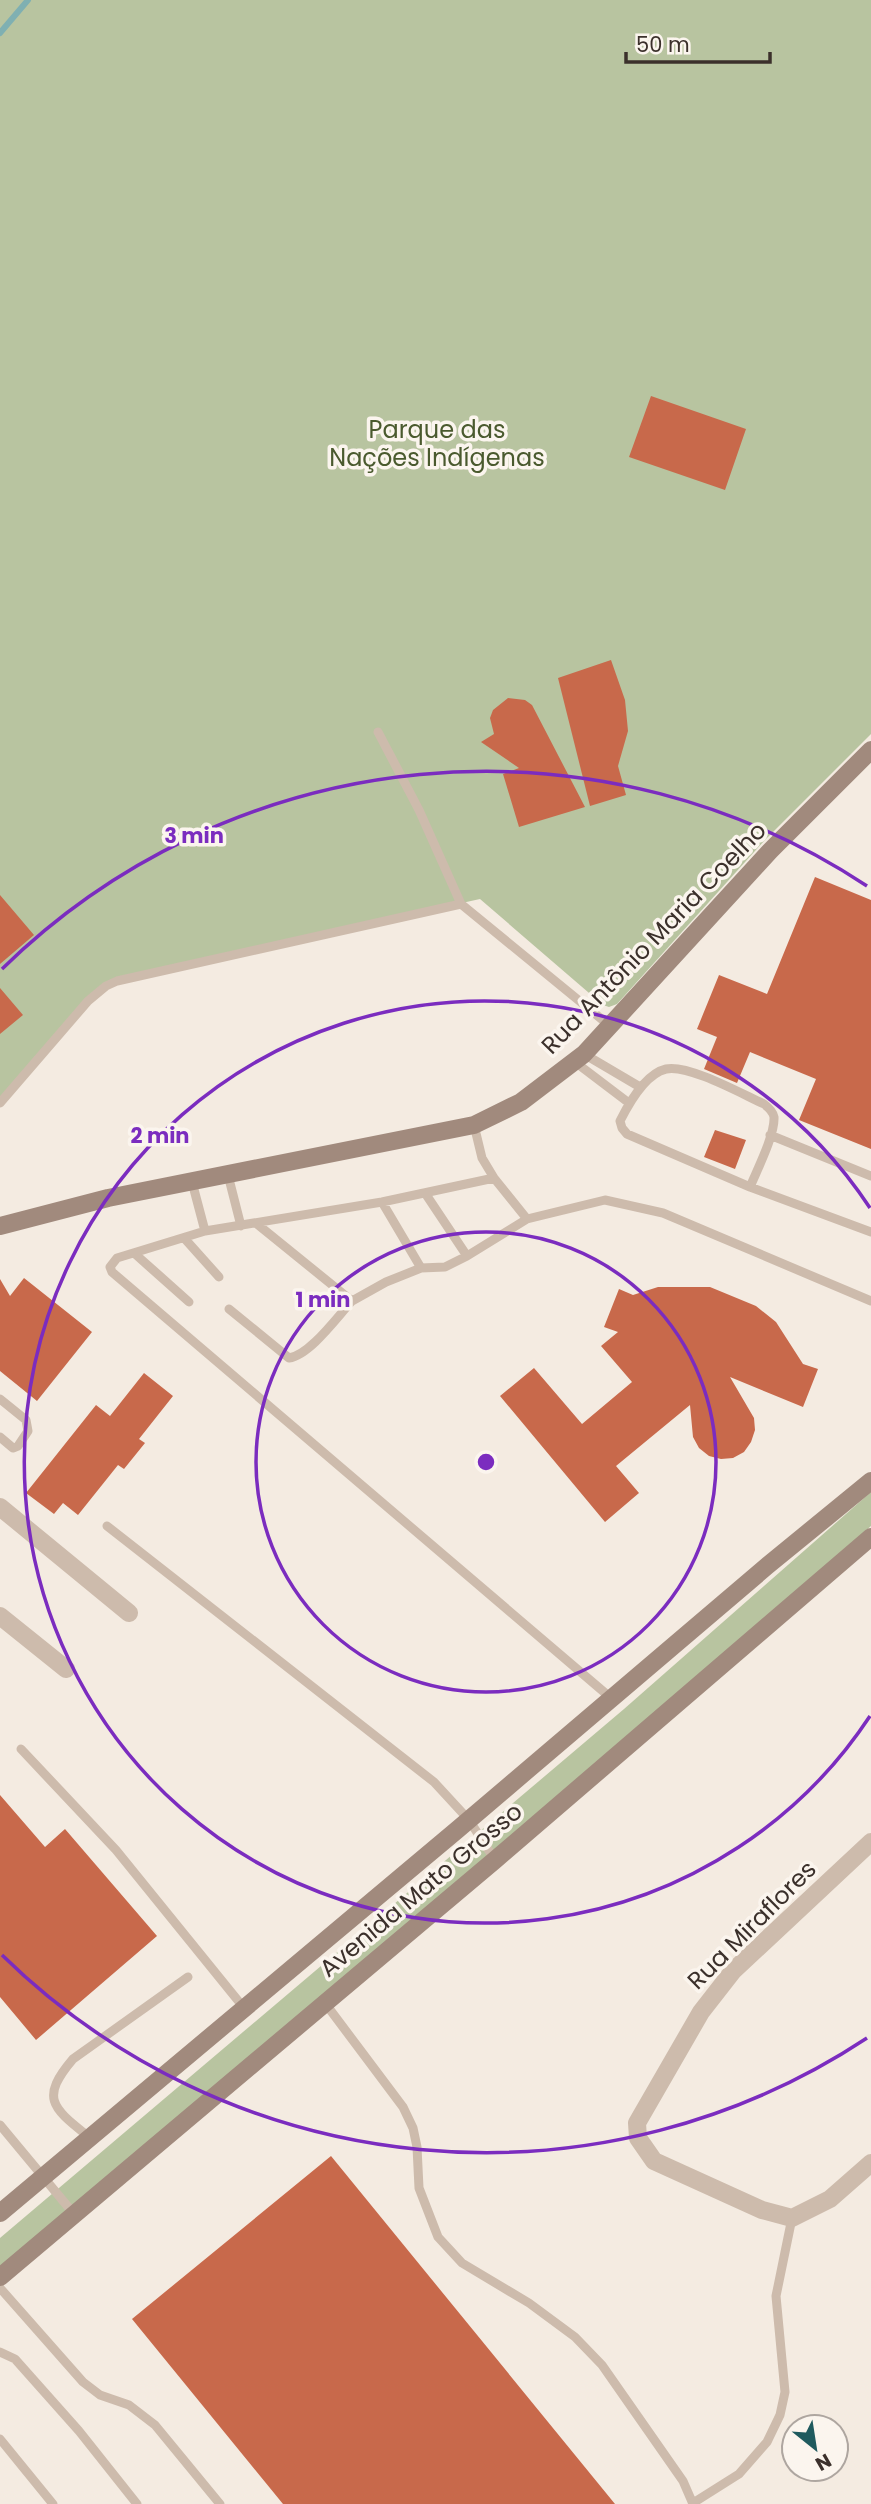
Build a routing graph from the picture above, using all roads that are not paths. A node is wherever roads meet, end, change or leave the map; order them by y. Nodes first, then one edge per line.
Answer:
1 (378, 732) dead end
2 (871, 750) edge
3 (461, 904) junction
4 (610, 1026) junction
5 (580, 1058) junction
6 (640, 1087) junction
7 (629, 1103) junction
8 (0, 1104) edge
9 (474, 1125) junction
10 (770, 1135) junction
11 (228, 1175) junction
12 (871, 1176) edge
13 (494, 1178) junction
14 (192, 1182) junction
15 (750, 1187) junction
16 (425, 1193) junction
17 (382, 1202) junction
18 (527, 1219) junction
19 (257, 1224) junction
20 (0, 1226) edge
21 (241, 1226) junction
22 (205, 1231) junction
23 (871, 1232) edge
24 (185, 1239) junction
25 (134, 1253) junction
26 (467, 1256) junction
27 (421, 1268) junction
28 (219, 1277) dead end
29 (352, 1301) junction
30 (871, 1301) edge
31 (189, 1302) dead end
32 (229, 1309) dead end
33 (0, 1399) edge
34 (0, 1437) edge
35 (871, 1481) edge
36 (0, 1507) edge
37 (107, 1526) dead end
38 (871, 1537) edge
39 (129, 1613) dead end
40 (0, 1616) edge
41 (66, 1669) dead end
42 (611, 1698) junction
43 (21, 1749) dead end
44 (470, 1820) junction
45 (871, 1842) edge
46 (495, 1860) junction
47 (188, 1977) dead end
48 (325, 2003) junction
49 (244, 2008) junction
50 (0, 2125) edge
51 (89, 2137) junction
52 (871, 2163) edge
53 (41, 2176) junction
54 (0, 2213) edge
55 (74, 2214) junction
56 (792, 2218) junction
57 (0, 2277) edge
58 (0, 2288) edge
59 (1, 2350) edge
60 (0, 2439) edge
61 (52, 2504) edge
62 (137, 2504) edge
63 (220, 2504) edge
64 (693, 2504) edge

1 - 3 lane
2 - 4 main road, Rua Antônio Maria Coelho
3 - 4 lane
3 - 8 lane
4 - 5 main road, Rua Antônio Maria Coelho
5 - 6 lane
5 - 7 lane
5 - 9 main road, Rua Antônio Maria Coelho
6 - 7 lane
6 - 10 lane
7 - 15 lane
9 - 11 main road, Rua Antônio Maria Coelho
9 - 13 lane
10 - 12 lane
10 - 15 lane
11 - 14 main road, Rua Antônio Maria Coelho
11 - 21 lane
13 - 16 lane
13 - 18 lane
14 - 20 main road, Rua Antônio Maria Coelho
14 - 22 lane
15 - 23 lane
16 - 17 lane
16 - 26 lane
17 - 19 lane
17 - 27 lane
18 - 26 lane
18 - 30 lane
19 - 21 lane
19 - 29 lane
21 - 22 lane
22 - 24 lane
24 - 25 lane
24 - 28 lane
25 - 31 lane
25 - 42 lane
26 - 27 lane
27 - 29 lane
29 - 32 lane
33 - 34 lane
35 - 42 main road, Avenida Mato Grosso
36 - 39 street
37 - 44 lane
38 - 46 main road, Avenida Mato Grosso
40 - 41 street
42 - 44 main road, Avenida Mato Grosso
43 - 49 lane
44 - 46 lane
44 - 49 main road, Avenida Mato Grosso
45 - 56 street, Rua Miraflores
46 - 48 main road, Avenida Mato Grosso
47 - 51 lane
48 - 55 main road, Avenida Mato Grosso
48 - 64 lane
49 - 51 main road, Avenida Mato Grosso
50 - 53 lane
51 - 53 main road, Avenida Mato Grosso
52 - 56 street
53 - 54 main road, Avenida Mato Grosso
53 - 55 lane
55 - 57 main road, Avenida Mato Grosso
56 - 64 lane
58 - 63 lane
59 - 62 lane
60 - 61 lane

